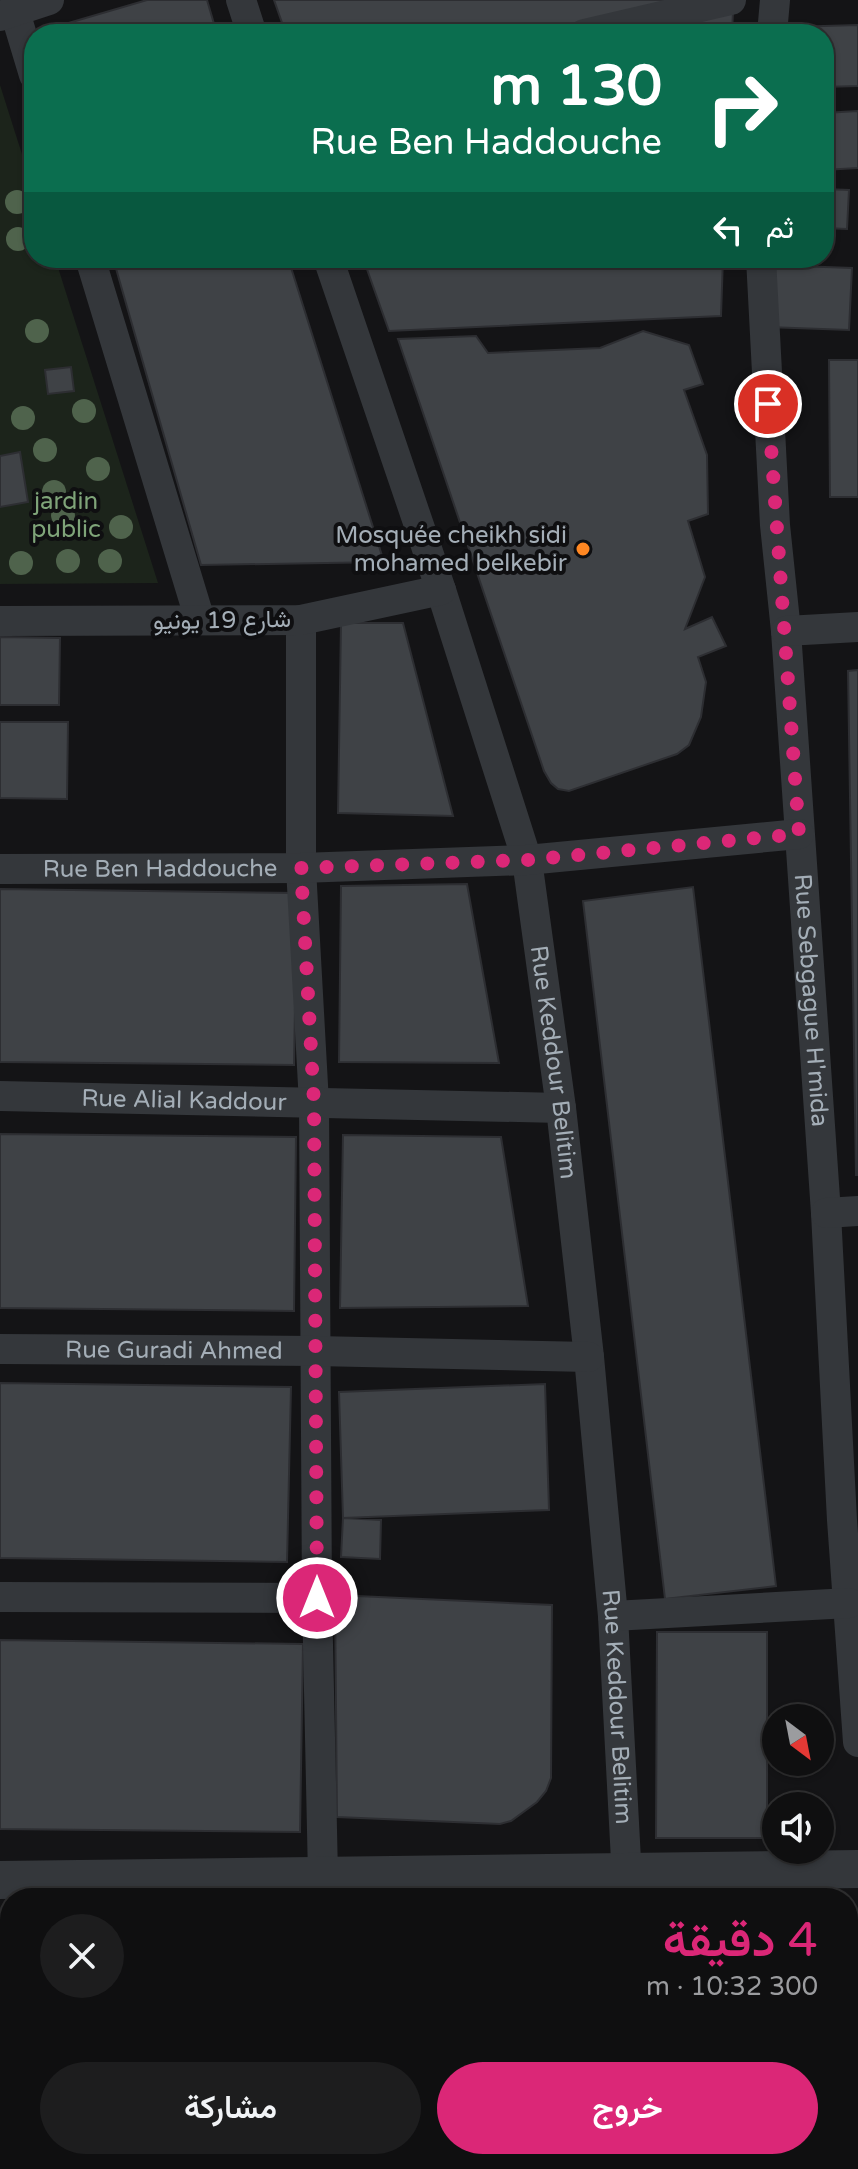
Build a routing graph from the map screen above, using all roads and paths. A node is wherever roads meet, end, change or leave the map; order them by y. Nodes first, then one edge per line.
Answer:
1 (49, 0) edge
2 (241, 0) edge
3 (731, 0) edge
4 (775, 0) edge
5 (7, 14) edge
6 (249, 24) edge
7 (627, 24) edge
8 (773, 24) edge
9 (24, 52) edge
10 (93, 268) edge
11 (331, 268) edge
12 (762, 268) edge
13 (441, 590) junction
14 (200, 620) junction
15 (301, 620) junction
16 (0, 621) edge
17 (858, 627) edge
18 (786, 631) junction
19 (799, 834) junction
20 (527, 860) junction
21 (301, 868) junction
22 (0, 869) edge
23 (0, 1096) edge
24 (314, 1103) junction
25 (561, 1108) junction
26 (858, 1211) edge
27 (826, 1213) junction
28 (0, 1349) edge
29 (316, 1351) junction
30 (589, 1357) junction
31 (850, 1521) edge
32 (0, 1597) edge
33 (317, 1598) junction
34 (849, 1603) junction
35 (613, 1616) junction
36 (858, 1742) edge
37 (858, 1869) edge
38 (323, 1876) junction
39 (628, 1885) edge
40 (25, 1886) edge

1 - 5 street
2 - 6 street
3 - 7 street
4 - 8 street
5 - 9 street
10 - 14 street
11 - 13 street, Rue Keddour Belitim
12 - 18 street, Rue Sebgague H'mida
13 - 15 street, شارع 19 يونيو
13 - 20 street, Rue Keddour Belitim
14 - 15 street, شارع 19 يونيو
14 - 16 street, شارع 19 يونيو
15 - 21 street
17 - 18 street
18 - 19 street, Rue Sebgague H'mida
19 - 20 street, Rue Ben Haddouche
19 - 27 street, Rue Sebgague H'mida
20 - 21 street, Rue Ben Haddouche
20 - 25 street, Rue Keddour Belitim
21 - 22 street, Rue Ben Haddouche
21 - 24 street
23 - 24 street, Rue Alial Kaddour
24 - 25 street, Rue Alial Kaddour
24 - 29 street
25 - 30 street, Rue Keddour Belitim
26 - 27 street
27 - 31 street, Rue Sebgague H'mida
28 - 29 street, Rue Guradi Ahmed
29 - 30 street, Rue Guradi Ahmed
29 - 33 street
30 - 35 street, Rue Keddour Belitim
31 - 34 street, Rue Sebgague H'mida
32 - 33 street
33 - 38 street
34 - 35 street
34 - 36 street, Rue Sebgague H'mida
35 - 39 street, Rue Keddour Belitim
37 - 39 street
38 - 39 street
38 - 40 street

